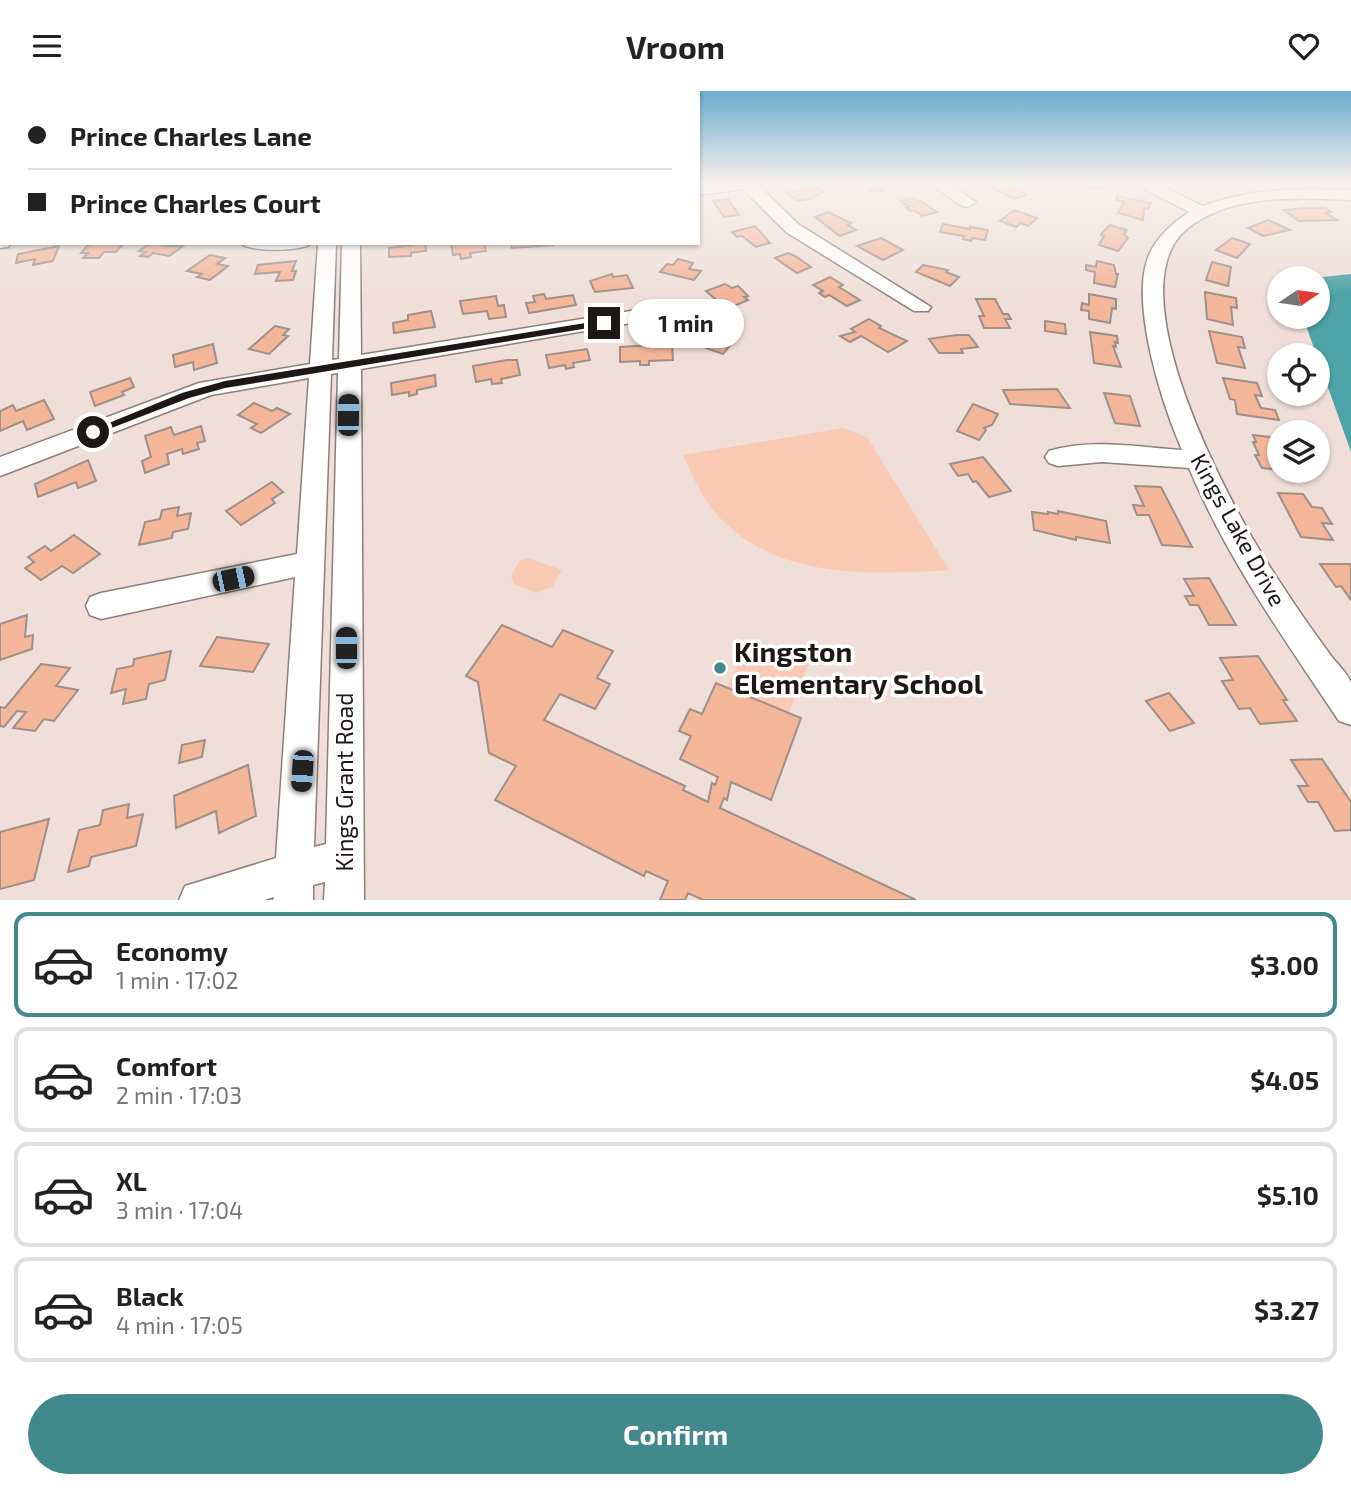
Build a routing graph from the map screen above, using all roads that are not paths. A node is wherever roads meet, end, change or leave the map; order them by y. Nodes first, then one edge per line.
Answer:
1 (783, 221) edge
2 (1189, 221) edge
3 (327, 245) edge
4 (351, 245) edge
5 (921, 307) dead end
6 (649, 314) dead end
7 (335, 368) junction
8 (1058, 457) dead end
9 (1197, 460) junction
10 (0, 467) edge
11 (312, 562) junction
12 (101, 606) dead end
13 (1351, 710) edge
14 (345, 857) junction
15 (294, 886) edge
16 (200, 900) edge
17 (344, 900) edge

1 - 5 street
2 - 9 street, Kings Lake Drive
3 - 7 street, Kings Grant Road
4 - 7 street, Kings Grant Road
6 - 7 street
7 - 10 street
7 - 11 street, Kings Grant Road
7 - 14 street, Kings Grant Road
8 - 9 street
9 - 13 street, Kings Lake Drive
11 - 12 street
11 - 15 street, Kings Grant Road
14 - 15 street
14 - 17 street, Kings Grant Road
15 - 16 street

